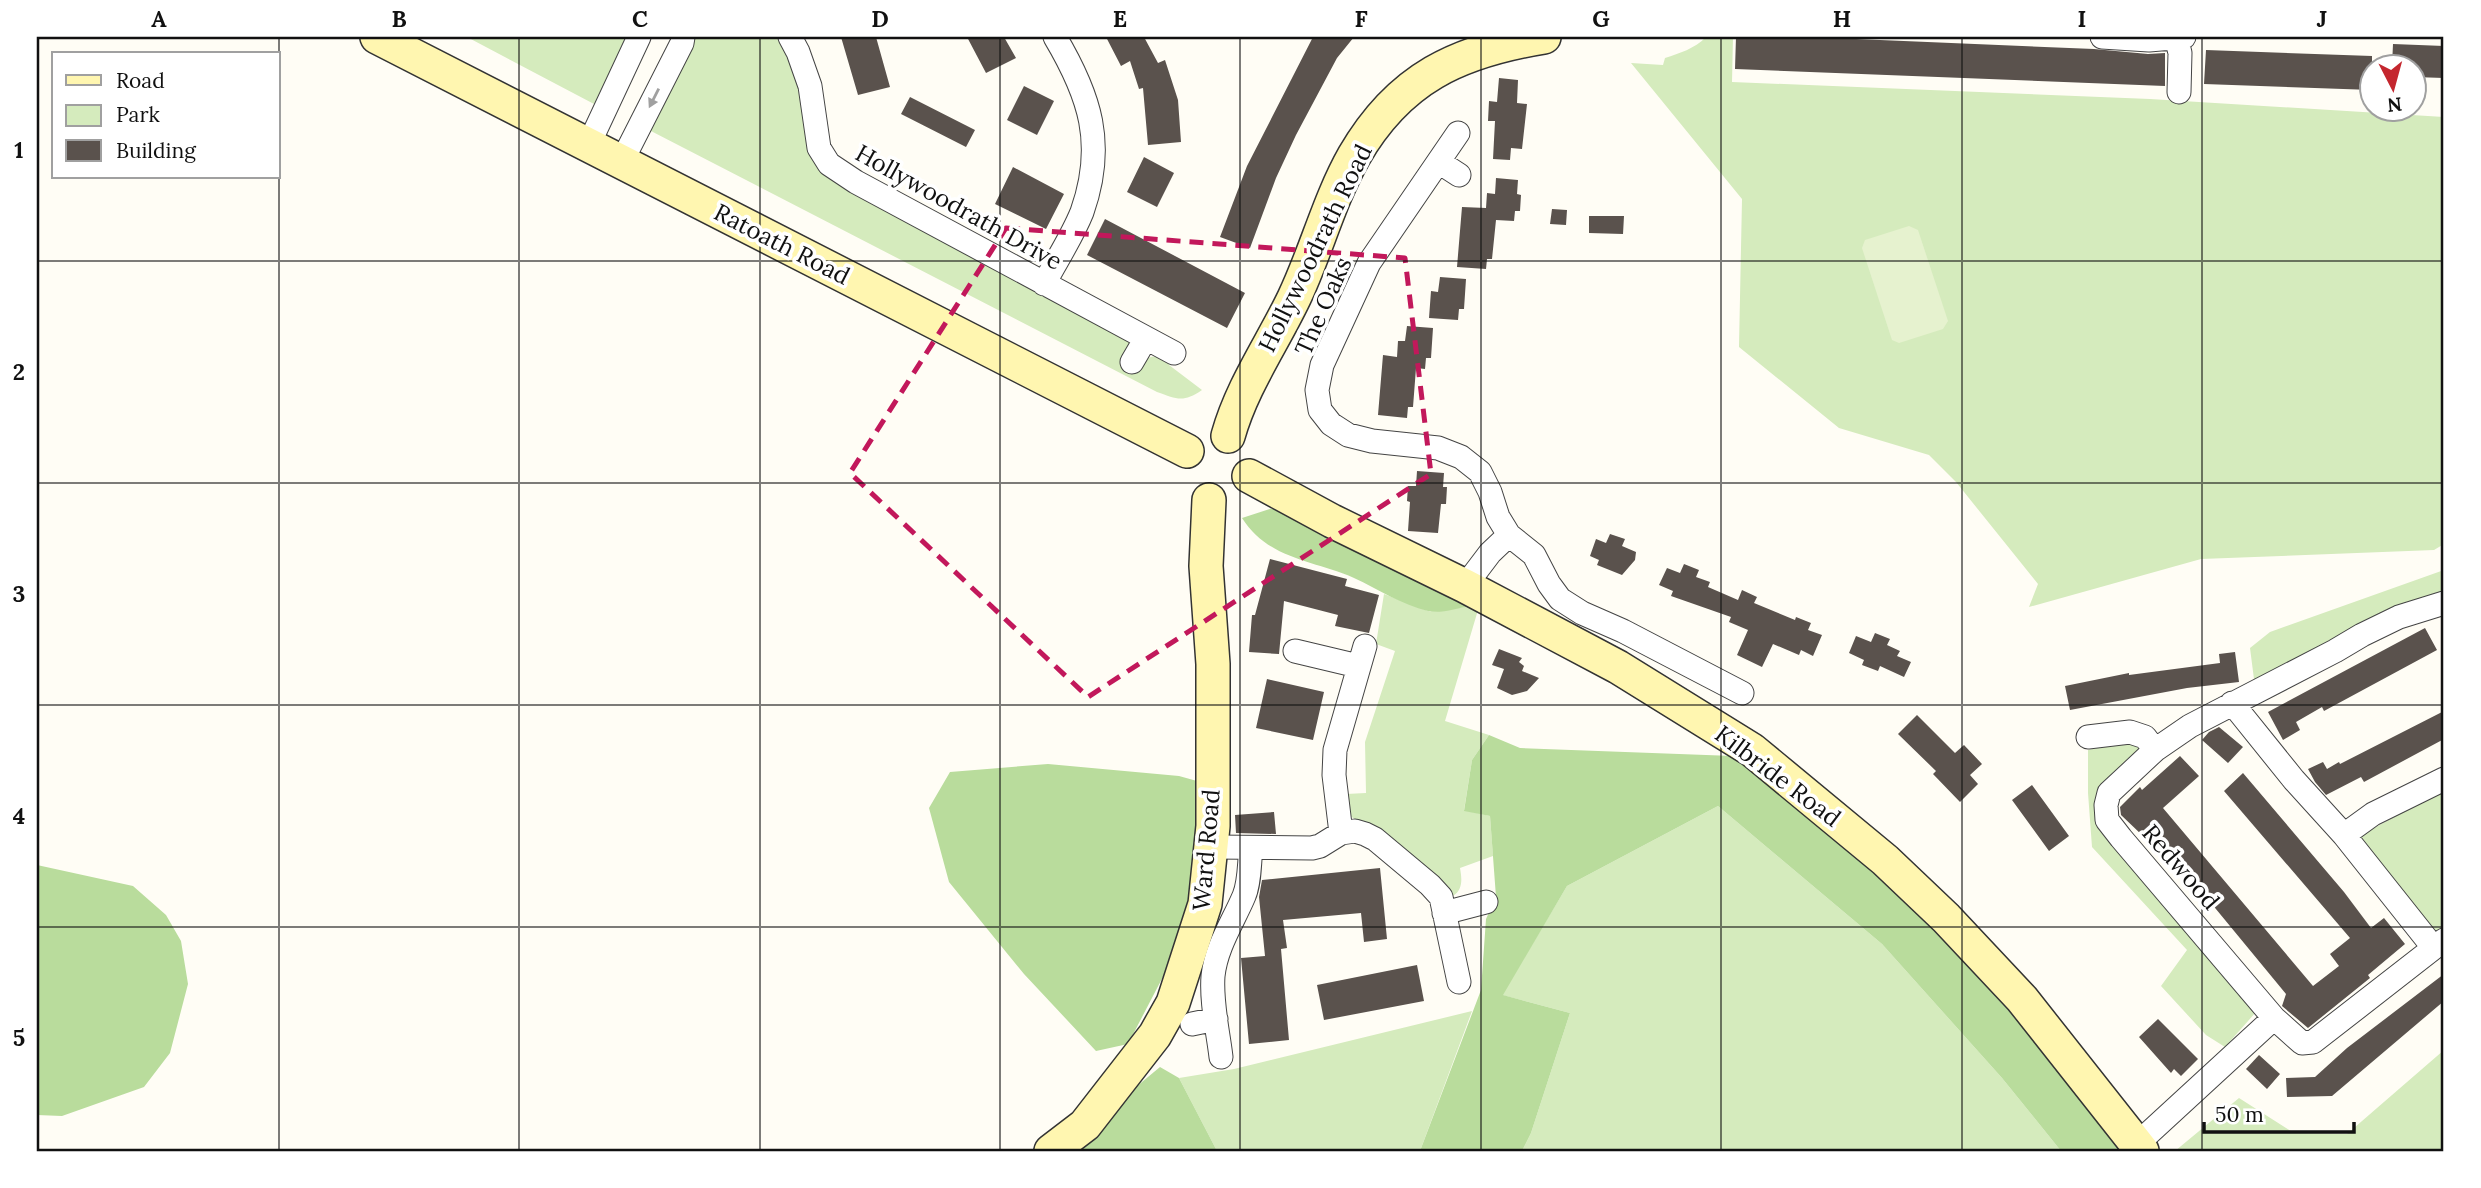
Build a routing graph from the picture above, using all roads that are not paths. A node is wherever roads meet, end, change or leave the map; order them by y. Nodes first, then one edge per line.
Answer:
1 (377, 37) edge
2 (639, 37) edge
3 (683, 37) edge
4 (790, 37) edge
5 (1055, 37) edge
6 (1544, 37) edge
7 (2102, 37) edge
8 (2176, 37) edge
9 (2184, 37) edge
10 (2179, 92) dead end
11 (1458, 133) dead end
12 (588, 146) junction
13 (1439, 162) junction
14 (621, 163) junction
15 (1459, 175) dead end
16 (1044, 284) junction
17 (1146, 338) junction
18 (1174, 353) dead end
19 (1132, 362) dead end
20 (1228, 436) junction
21 (1187, 452) junction
22 (1249, 476) junction
23 (1209, 500) junction
24 (1509, 535) junction
25 (1465, 586) junction
26 (2444, 603) edge
27 (1295, 651) dead end
28 (1726, 691) dead end
29 (2232, 703) junction
30 (2088, 737) dead end
31 (2155, 750) junction
32 (2444, 779) edge
33 (1341, 833) junction
34 (2344, 835) junction
35 (1211, 847) junction
36 (1251, 848) junction
37 (1486, 902) dead end
38 (1444, 913) junction
39 (2438, 944) edge
40 (1459, 982) dead end
41 (2274, 1018) junction
42 (1216, 1019) junction
43 (1192, 1024) dead end
44 (1221, 1056) dead end
45 (2140, 1148) edge
46 (1051, 1151) edge

1 - 12 street, Ratoath Road
2 - 12 street
3 -> 14 street
4 - 16 street, Hollywoodrath Drive
5 - 16 street
6 - 20 street, Hollywoodrath Road
7 - 8 street
8 - 9 street
8 - 10 street
11 - 13 street, The Oaks
12 - 14 street, Ratoath Road
13 - 15 street
13 - 24 street, The Oaks
14 - 21 street, Ratoath Road
16 - 17 street, Hollywoodrath Drive
17 - 18 street, Hollywoodrath Drive
17 - 19 street
20 - 21 street
20 - 22 street
21 - 23 street
22 - 23 street
22 - 25 street, Kilbride Road
23 - 35 street, Ward Road
24 - 25 street
24 - 28 street, The Oaks
25 - 45 street, Kilbride Road
26 - 29 street, Redwood
27 - 33 street
29 - 31 street, Redwood
29 - 34 street, Redwood
30 - 31 street
31 - 41 street, Redwood
32 - 34 street
33 - 36 street
33 - 38 street
34 - 39 street, Redwood
35 - 36 street
35 - 46 street, Ward Road
36 - 42 street
37 - 38 street
38 - 40 street
39 - 41 street, Redwood
41 - 45 street
42 - 43 street
42 - 44 street

